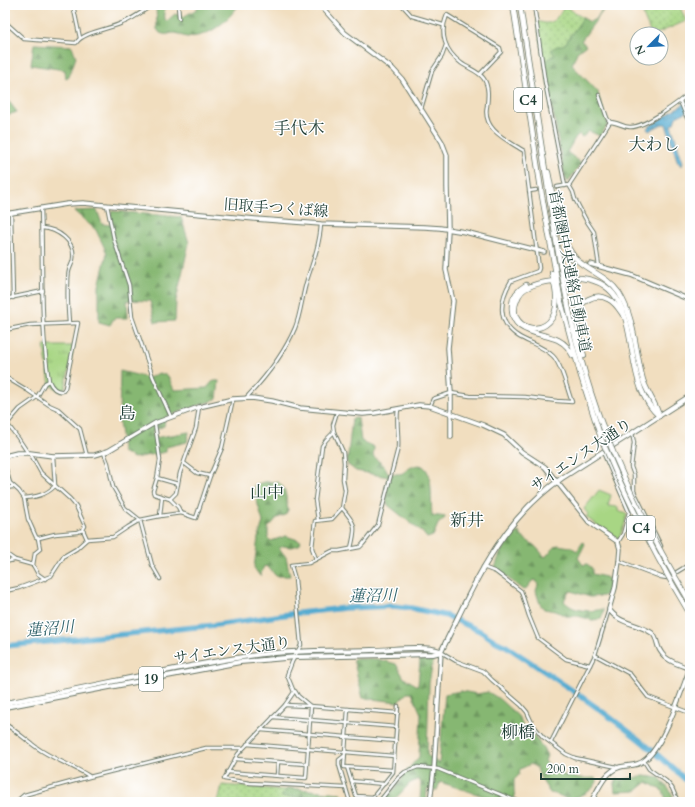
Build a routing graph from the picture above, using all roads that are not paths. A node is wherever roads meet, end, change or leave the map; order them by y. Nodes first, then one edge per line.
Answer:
1 (73, 5) edge
2 (152, 5) edge
3 (178, 5) edge
4 (320, 5) edge
5 (402, 5) edge
6 (513, 5) edge
7 (520, 5) edge
8 (534, 5) edge
9 (179, 18) dead end
10 (5, 22) edge
11 (443, 25) junction
12 (80, 38) junction
13 (446, 45) junction
14 (480, 74) junction
15 (690, 92) edge
16 (599, 96) dead end
17 (680, 103) junction
18 (421, 110) junction
19 (687, 118) dead end
20 (610, 122) junction
21 (540, 134) junction
22 (569, 185) junction
23 (565, 186) junction
24 (557, 187) dead end
25 (536, 190) dead end
26 (530, 191) junction
27 (542, 196) junction
28 (107, 204) junction
29 (41, 208) junction
30 (11, 213) junction
31 (5, 214) edge
32 (321, 224) junction
33 (42, 228) junction
34 (448, 229) junction
35 (536, 250) junction
36 (544, 252) tunnel mouth
37 (590, 264) tunnel mouth
38 (599, 266) junction
39 (43, 291) junction
40 (620, 297) junction
41 (13, 298) junction
42 (5, 299) edge
43 (690, 300) edge
44 (626, 318) junction
45 (69, 323) junction
46 (44, 324) junction
47 (5, 330) edge
48 (585, 371) junction
49 (5, 378) edge
50 (49, 381) junction
51 (451, 393) junction
52 (690, 396) edge
53 (37, 397) junction
54 (246, 398) junction
55 (233, 399) junction
56 (430, 406) junction
57 (200, 407) junction
58 (398, 408) junction
59 (337, 412) junction
60 (451, 413) junction
61 (594, 416) junction
62 (659, 416) junction
63 (171, 417) junction
64 (5, 421) edge
65 (155, 423) junction
66 (6, 424) edge
67 (334, 432) junction
68 (632, 433) junction
69 (451, 437) dead end
70 (603, 452) junction
71 (29, 453) junction
72 (104, 453) junction
73 (5, 456) edge
74 (53, 456) junction
75 (87, 456) junction
76 (184, 463) junction
77 (5, 466) edge
78 (210, 476) junction
79 (157, 478) junction
80 (558, 481) junction
81 (178, 484) junction
82 (55, 486) junction
83 (13, 487) junction
84 (5, 488) edge
85 (635, 493) junction
86 (162, 497) junction
87 (24, 498) junction
88 (170, 499) junction
89 (623, 499) junction
90 (342, 508) junction
91 (181, 513) junction
92 (160, 516) junction
93 (140, 520) junction
94 (318, 520) junction
95 (83, 530) junction
96 (38, 538) junction
97 (87, 539) junction
98 (618, 542) junction
99 (661, 546) dead end
100 (352, 548) junction
101 (5, 553) edge
102 (316, 559) junction
103 (15, 560) junction
104 (619, 560) junction
105 (5, 562) edge
106 (690, 564) edge
107 (33, 565) junction
108 (483, 567) junction
109 (46, 579) junction
110 (160, 579) dead end
111 (5, 591) edge
112 (690, 602) edge
113 (609, 609) junction
114 (690, 614) edge
115 (298, 652) junction
116 (440, 652) junction
117 (595, 654) junction
118 (296, 657) junction
119 (590, 665) junction
120 (690, 668) edge
121 (294, 690) junction
122 (5, 703) edge
123 (285, 704) junction
124 (310, 706) junction
125 (398, 706) dead end
126 (5, 707) edge
127 (674, 707) junction
128 (348, 709) junction
129 (398, 713) junction
130 (690, 713) edge
131 (273, 717) junction
132 (310, 720) junction
133 (347, 723) junction
134 (5, 724) edge
135 (397, 727) junction
136 (261, 730) junction
137 (309, 734) junction
138 (346, 737) junction
139 (396, 741) junction
140 (551, 742) junction
141 (247, 744) junction
142 (243, 748) junction
143 (308, 749) junction
144 (345, 754) junction
145 (394, 756) junction
146 (235, 759) junction
147 (644, 761) junction
148 (278, 762) junction
149 (307, 764) junction
150 (347, 767) junction
151 (434, 768) junction
152 (619, 768) junction
153 (393, 770) junction
154 (227, 772) junction
155 (277, 775) junction
156 (89, 777) junction
157 (351, 781) junction
158 (384, 784) junction
159 (346, 788) junction
160 (16, 802) edge
161 (350, 802) edge
162 (379, 802) edge
163 (430, 802) edge
164 (519, 802) edge
165 (591, 802) edge
166 (678, 802) edge

1 - 12 street
2 - 12 street
3 - 9 street
4 - 18 street
5 - 11 street
6 - 27 highway, 首都圏中央連絡自動車道 / C4
7 - 21 highway, 首都圏中央連絡自動車道 / C4
8 - 23 street
10 - 12 street
11 - 13 street
11 - 14 street
13 - 14 street
13 - 18 street
14 - 26 street
15 - 17 street
16 - 20 street
17 - 19 street
17 - 20 street
18 - 34 street
20 - 22 street
21 - 40 highway
21 - 48 highway, 首都圏中央連絡自動車道 / C4
22 - 23 street
22 - 38 street
23 - 24 street
25 - 26 street
26 - 35 street
27 - 61 highway, 首都圏中央連絡自動車道 / C4
27 - 61 highway
28 - 29 street, 旧取手つくば線
28 - 32 street, 旧取手つくば線
28 - 63 street
29 - 30 street, 旧取手つくば線
29 - 33 street
30 - 31 street, 旧取手つくば線
30 - 41 street
32 - 34 street, 旧取手つくば線
32 - 54 street
33 - 39 street
33 - 45 street
34 - 35 street, 旧取手つくば線
34 - 51 street
35 - 36 street, 旧取手つくば線
35 - 51 street
37 - 38 street
38 - 43 street
39 - 41 street
39 - 46 street
40 - 44 highway
40 - 62 highway
41 - 42 street
44 - 48 highway
44 - 62 highway
45 - 46 street
45 - 50 street
46 - 47 street
46 - 50 street
48 - 112 highway, 首都圏中央連絡自動車道 / C4, bridge
49 - 53 street
50 - 53 street
51 - 56 street
51 - 60 street
52 - 62 main road, サイエンス大通り
53 - 66 street
53 - 75 street
54 - 55 street
54 - 59 street
55 - 57 street
55 - 78 street
56 - 58 street
56 - 60 street
57 - 63 street
57 - 76 street
58 - 59 street
58 - 100 street
59 - 67 street
60 - 69 street
60 - 80 street
61 - 114 highway, 首都圏中央連絡自動車道 / C4, bridge
62 - 68 main road, サイエンス大通り
63 - 65 street
64 - 66 street
65 - 72 street
65 - 79 street
66 - 71 street
67 - 90 street
67 - 94 street
68 - 70 main road, サイエンス大通り
68 - 85 street
70 - 80 main road, サイエンス大通り
70 - 89 street
71 - 73 street
71 - 74 street
71 - 82 street
72 - 75 street
72 - 93 street
74 - 75 street
74 - 82 street
76 - 78 street
76 - 81 street
77 - 83 street
78 - 91 street
79 - 81 street
79 - 86 street
80 - 98 street
80 - 108 main road, サイエンス大通り
81 - 88 street
82 - 87 street
82 - 95 street
83 - 84 street
83 - 87 street
85 - 89 street
85 - 99 street
86 - 88 street
86 - 92 street
87 - 96 street
88 - 91 street
89 - 98 street
90 - 94 street
90 - 100 street
91 - 92 street
92 - 93 street
93 - 97 street
93 - 110 street
94 - 102 street
95 - 96 street
95 - 97 street
96 - 107 street
97 - 109 street
98 - 104 street
100 - 102 street
101 - 103 street
102 - 115 street
103 - 105 street
103 - 107 street
104 - 106 street
104 - 113 street
107 - 109 street
108 - 116 main road, サイエンス大通り
108 - 119 street
109 - 111 street
113 - 117 street
113 - 120 street
115 - 116 main road, サイエンス大通り / 19
115 - 118 street
115 - 122 main road, サイエンス大通り / 19
116 - 118 main road, サイエンス大通り / 19
116 - 140 street
116 - 151 street
117 - 119 street
117 - 127 street
118 - 121 street
118 - 126 main road, サイエンス大通り / 19
119 - 140 street
120 - 127 street
121 - 123 street
121 - 124 street
123 - 124 street
123 - 131 street
124 - 128 street
124 - 132 street
125 - 129 street
127 - 130 street
127 - 147 street
128 - 129 street
128 - 133 street
129 - 135 street
131 - 132 street
131 - 136 street
132 - 133 street
132 - 137 street
133 - 135 street
133 - 138 street
134 - 156 street
135 - 139 street
136 - 137 street
136 - 141 street
137 - 138 street
137 - 143 street
138 - 139 street
138 - 144 street
139 - 145 street
140 - 152 street
141 - 142 street
141 - 143 street
142 - 146 street
142 - 156 street
143 - 144 street
143 - 149 street
144 - 145 street
144 - 150 street
144 - 159 street
145 - 153 street
146 - 148 street
146 - 154 street
147 - 152 street
147 - 166 street
148 - 149 street
148 - 155 street
149 - 155 street
150 - 153 street
150 - 157 street
151 - 162 street
151 - 163 street
151 - 164 street
152 - 165 street
153 - 158 street
154 - 155 street
154 - 159 street
156 - 160 street
157 - 158 street
157 - 158 street
159 - 161 street

